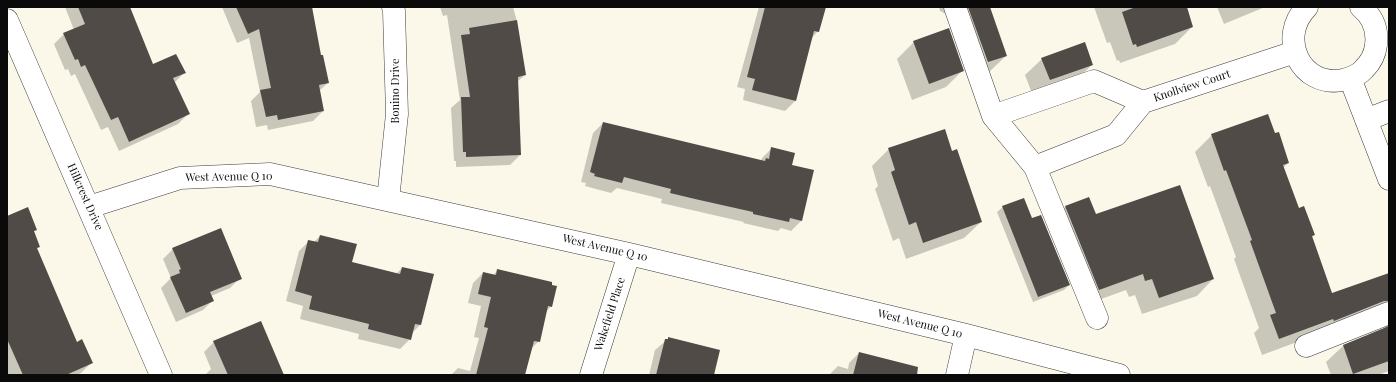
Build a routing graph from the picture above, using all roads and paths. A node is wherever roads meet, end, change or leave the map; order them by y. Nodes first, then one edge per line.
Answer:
1 (393, 7) edge
2 (955, 7) edge
3 (1307, 7) edge
4 (1361, 7) edge
5 (7, 20) edge
6 (1382, 23) edge
7 (1295, 52) junction
8 (1350, 78) junction
9 (1143, 102) junction
10 (1389, 110) edge
11 (993, 116) junction
12 (1366, 120) junction
13 (1035, 167) junction
14 (1389, 179) edge
15 (388, 200) junction
16 (89, 207) junction
17 (629, 254) junction
18 (1389, 312) edge
19 (1097, 318) dead end
20 (966, 335) junction
21 (1306, 346) dead end
22 (161, 375) edge
23 (591, 375) edge
24 (956, 375) edge
25 (1119, 375) edge

1 - 15 street, Bonino Drive
2 - 11 street
3 - 7 street
4 - 6 street
5 - 16 street, Hillcrest Drive
6 - 8 street
7 - 8 street
7 - 9 street, Knollview Court
8 - 12 street
9 - 11 street
9 - 13 street, Knollview Court
10 - 12 street
11 - 13 street
12 - 14 street
13 - 19 street
15 - 16 street, West Avenue Q 10
15 - 17 street, West Avenue Q 10
16 - 22 street, Hillcrest Drive
17 - 20 street, West Avenue Q 10
17 - 23 street, Wakefield Place
18 - 21 street
20 - 24 street
20 - 25 street, West Avenue Q 10

